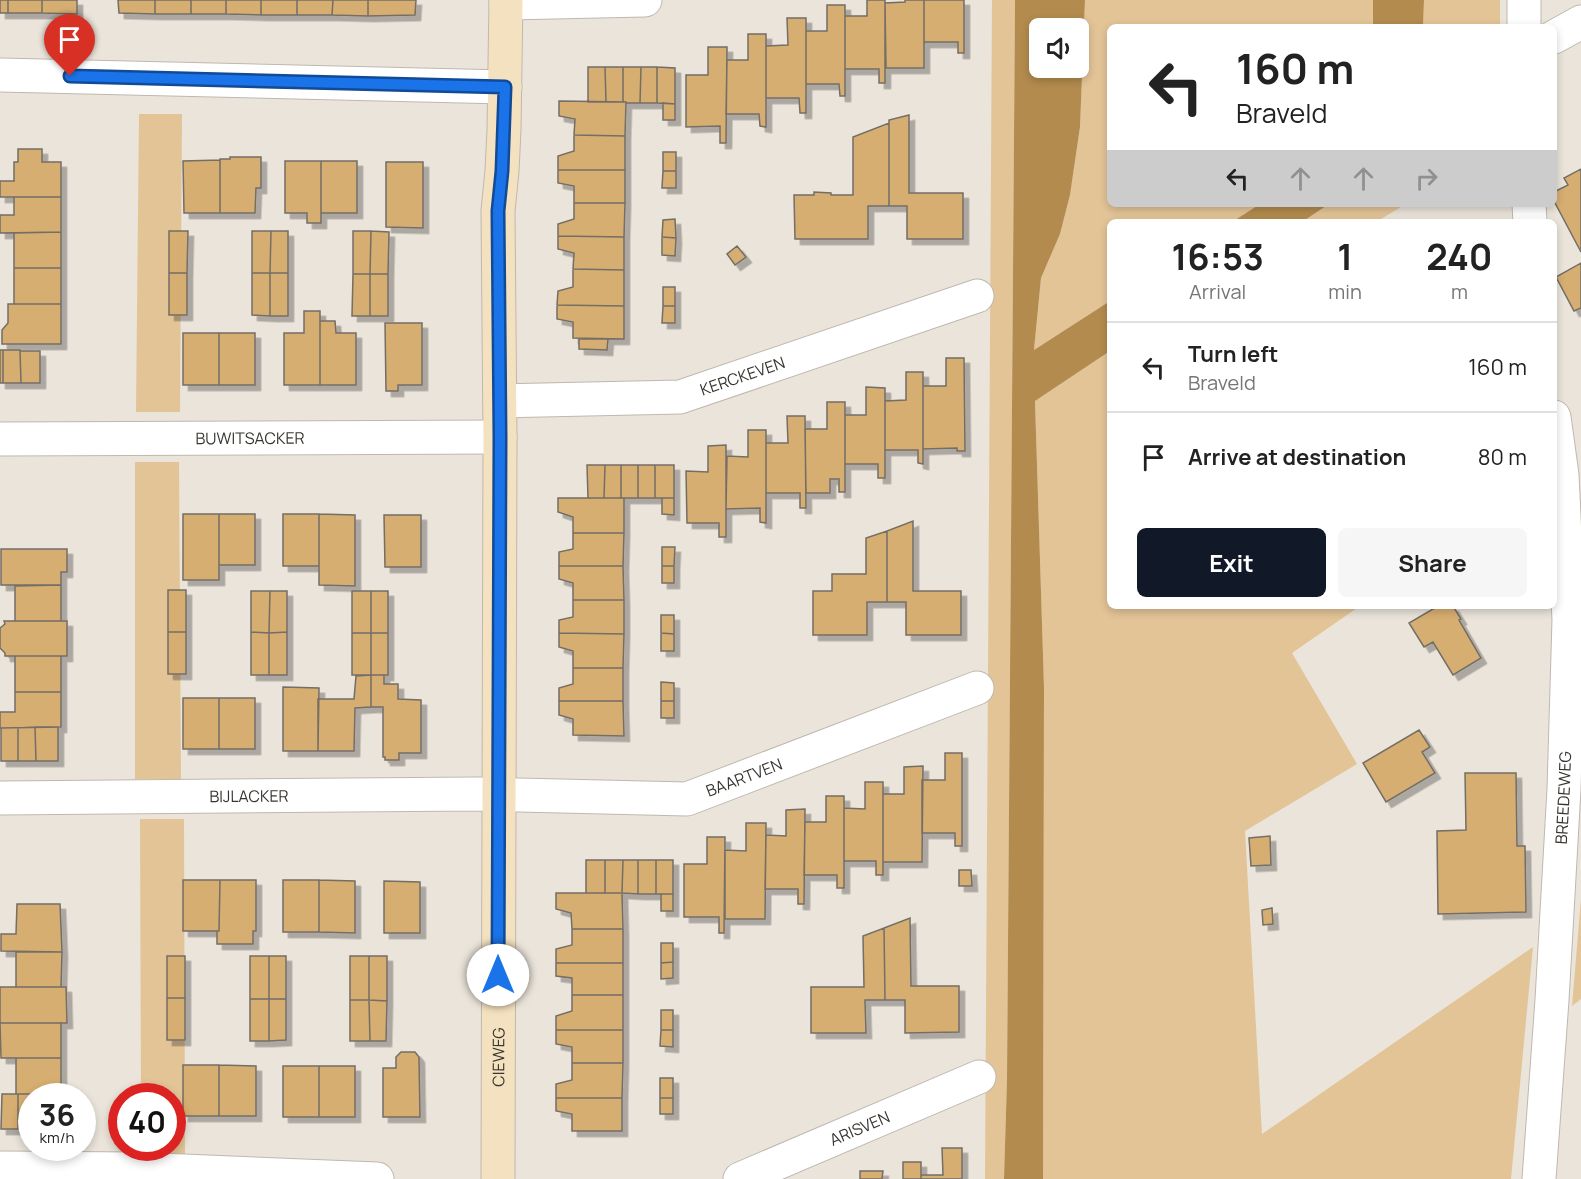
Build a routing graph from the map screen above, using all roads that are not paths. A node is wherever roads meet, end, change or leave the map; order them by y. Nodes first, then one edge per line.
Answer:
1 (645, 0) edge
2 (1524, 0) edge
3 (506, 1) edge
4 (1581, 22) edge
5 (1524, 24) edge
6 (1557, 35) edge
7 (0, 75) edge
8 (505, 87) junction
9 (977, 296) dead end
10 (500, 401) junction
11 (500, 437) junction
12 (0, 439) edge
13 (1557, 439) edge
14 (977, 688) dead end
15 (499, 794) junction
16 (0, 798) edge
17 (979, 1077) dead end
18 (0, 1168) edge
19 (377, 1179) edge
20 (498, 1179) edge
21 (740, 1179) edge
22 (1539, 1179) edge

1 - 3 street
2 - 5 street
3 - 8 street, CIEWEG
4 - 6 street
7 - 8 street
8 - 10 street, CIEWEG
9 - 10 street, KERCKEVEN
10 - 11 street, CIEWEG
11 - 12 street, BUWITSACKER
11 - 15 street, CIEWEG
13 - 22 street, BREEDEWEG
14 - 15 street, BAARTVEN
15 - 16 street, BIJLACKER
15 - 20 street, CIEWEG
17 - 21 street, ARISVEN
18 - 19 street

